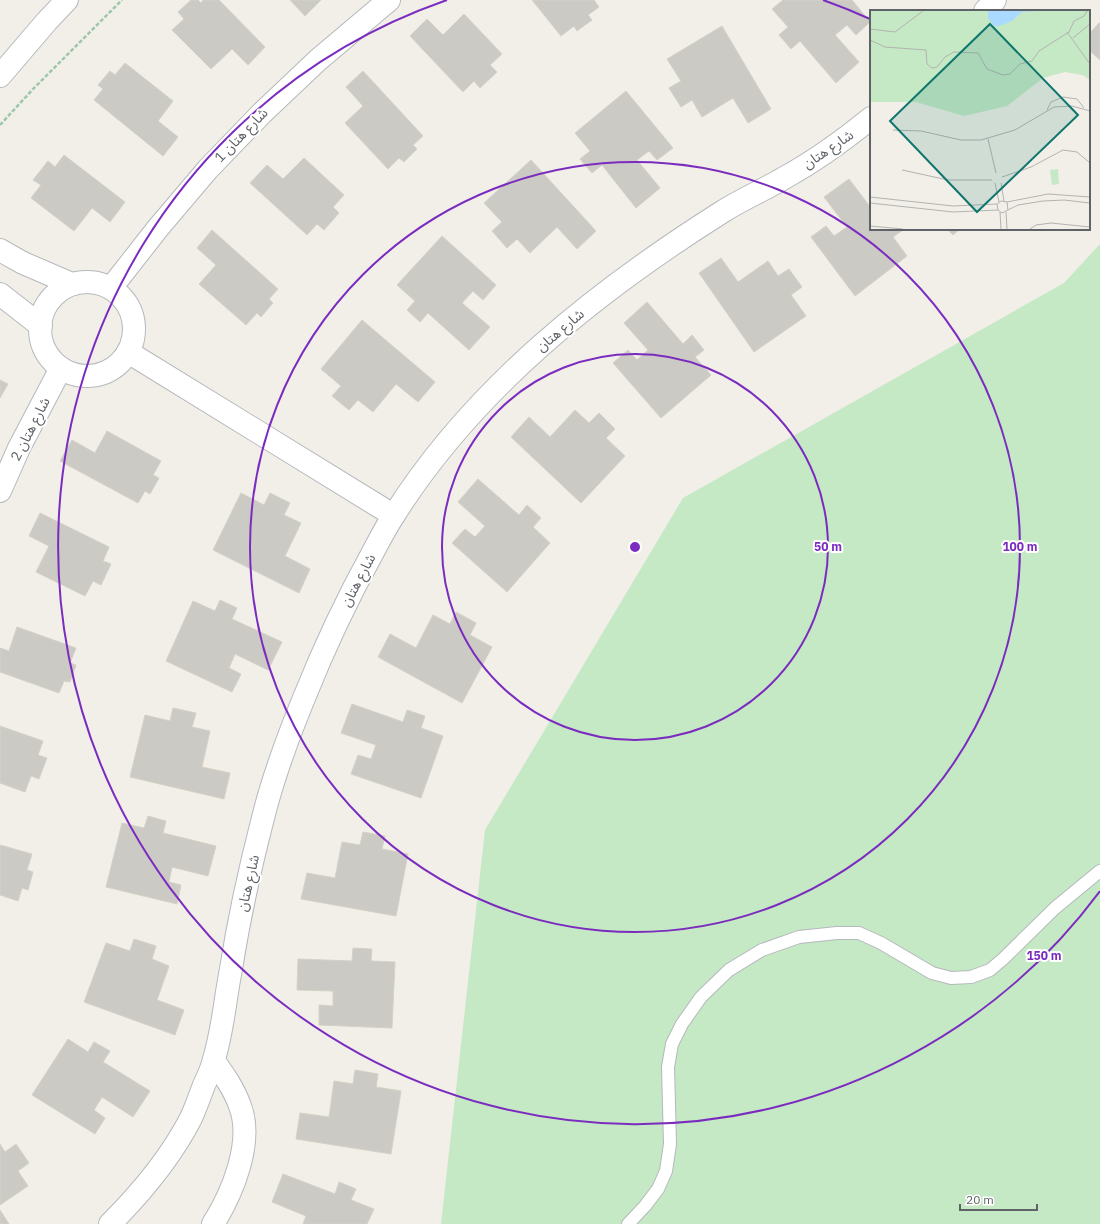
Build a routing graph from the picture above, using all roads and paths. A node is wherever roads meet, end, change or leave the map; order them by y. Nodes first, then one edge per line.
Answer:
1 (67, 0) edge
2 (122, 0) edge
3 (389, 0) edge
4 (995, 0) edge
5 (986, 10) edge
6 (0, 76) edge
7 (870, 119) edge
8 (0, 125) edge
9 (0, 250) edge
10 (72, 284) junction
11 (111, 288) junction
12 (0, 294) edge
13 (10, 308) edge
14 (40, 326) junction
15 (128, 352) junction
16 (61, 368) junction
17 (0, 491) edge
18 (393, 515) junction
19 (1100, 871) edge
20 (214, 1061) junction
21 (110, 1224) edge
22 (213, 1224) edge
23 (628, 1224) edge

1 - 6 street
2 - 8 path
3 - 11 street, شارع هتان 1
4 - 5 street
7 - 18 street, شارع هتان
9 - 10 street
10 - 11 street
10 - 14 street
11 - 15 street
12 - 13 street
13 - 14 street
14 - 16 street
15 - 16 street
15 - 18 street
16 - 17 street, شارع هتان 2
18 - 20 street, شارع هتان
19 - 23 lane
20 - 21 street, شارع هتان
20 - 22 street

